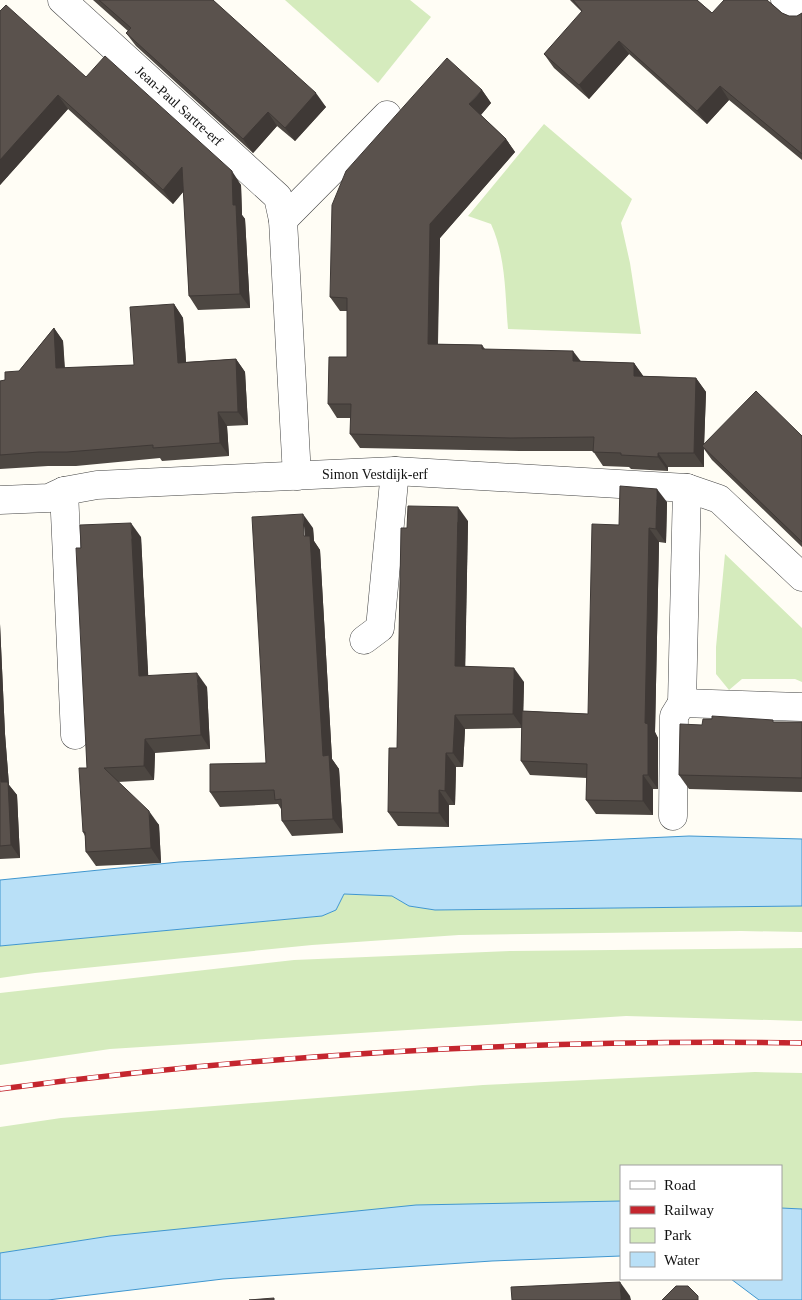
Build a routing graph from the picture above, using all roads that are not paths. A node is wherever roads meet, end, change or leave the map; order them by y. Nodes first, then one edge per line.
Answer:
1 (62, 0) edge
2 (785, 0) edge
3 (802, 15) edge
4 (387, 115) dead end
5 (283, 220) junction
6 (395, 471) junction
7 (297, 476) junction
8 (687, 488) junction
9 (64, 491) junction
10 (0, 500) edge
11 (802, 577) edge
12 (364, 640) dead end
13 (682, 703) junction
14 (802, 707) edge
15 (75, 735) dead end
16 (673, 816) dead end

1 - 5 street, Jean-Paul Sartre-erf
2 - 3 street
4 - 5 street
5 - 7 street, Jean-Paul Sartre-erf
6 - 7 street, Simon Vestdijk-erf
6 - 8 street, Simon Vestdijk-erf
6 - 12 street
7 - 9 street, Simon Vestdijk-erf
8 - 11 street, Simon Vestdijk-erf
8 - 13 street
9 - 10 street, Simon Vestdijk-erf
9 - 15 street
13 - 14 street
13 - 16 street

